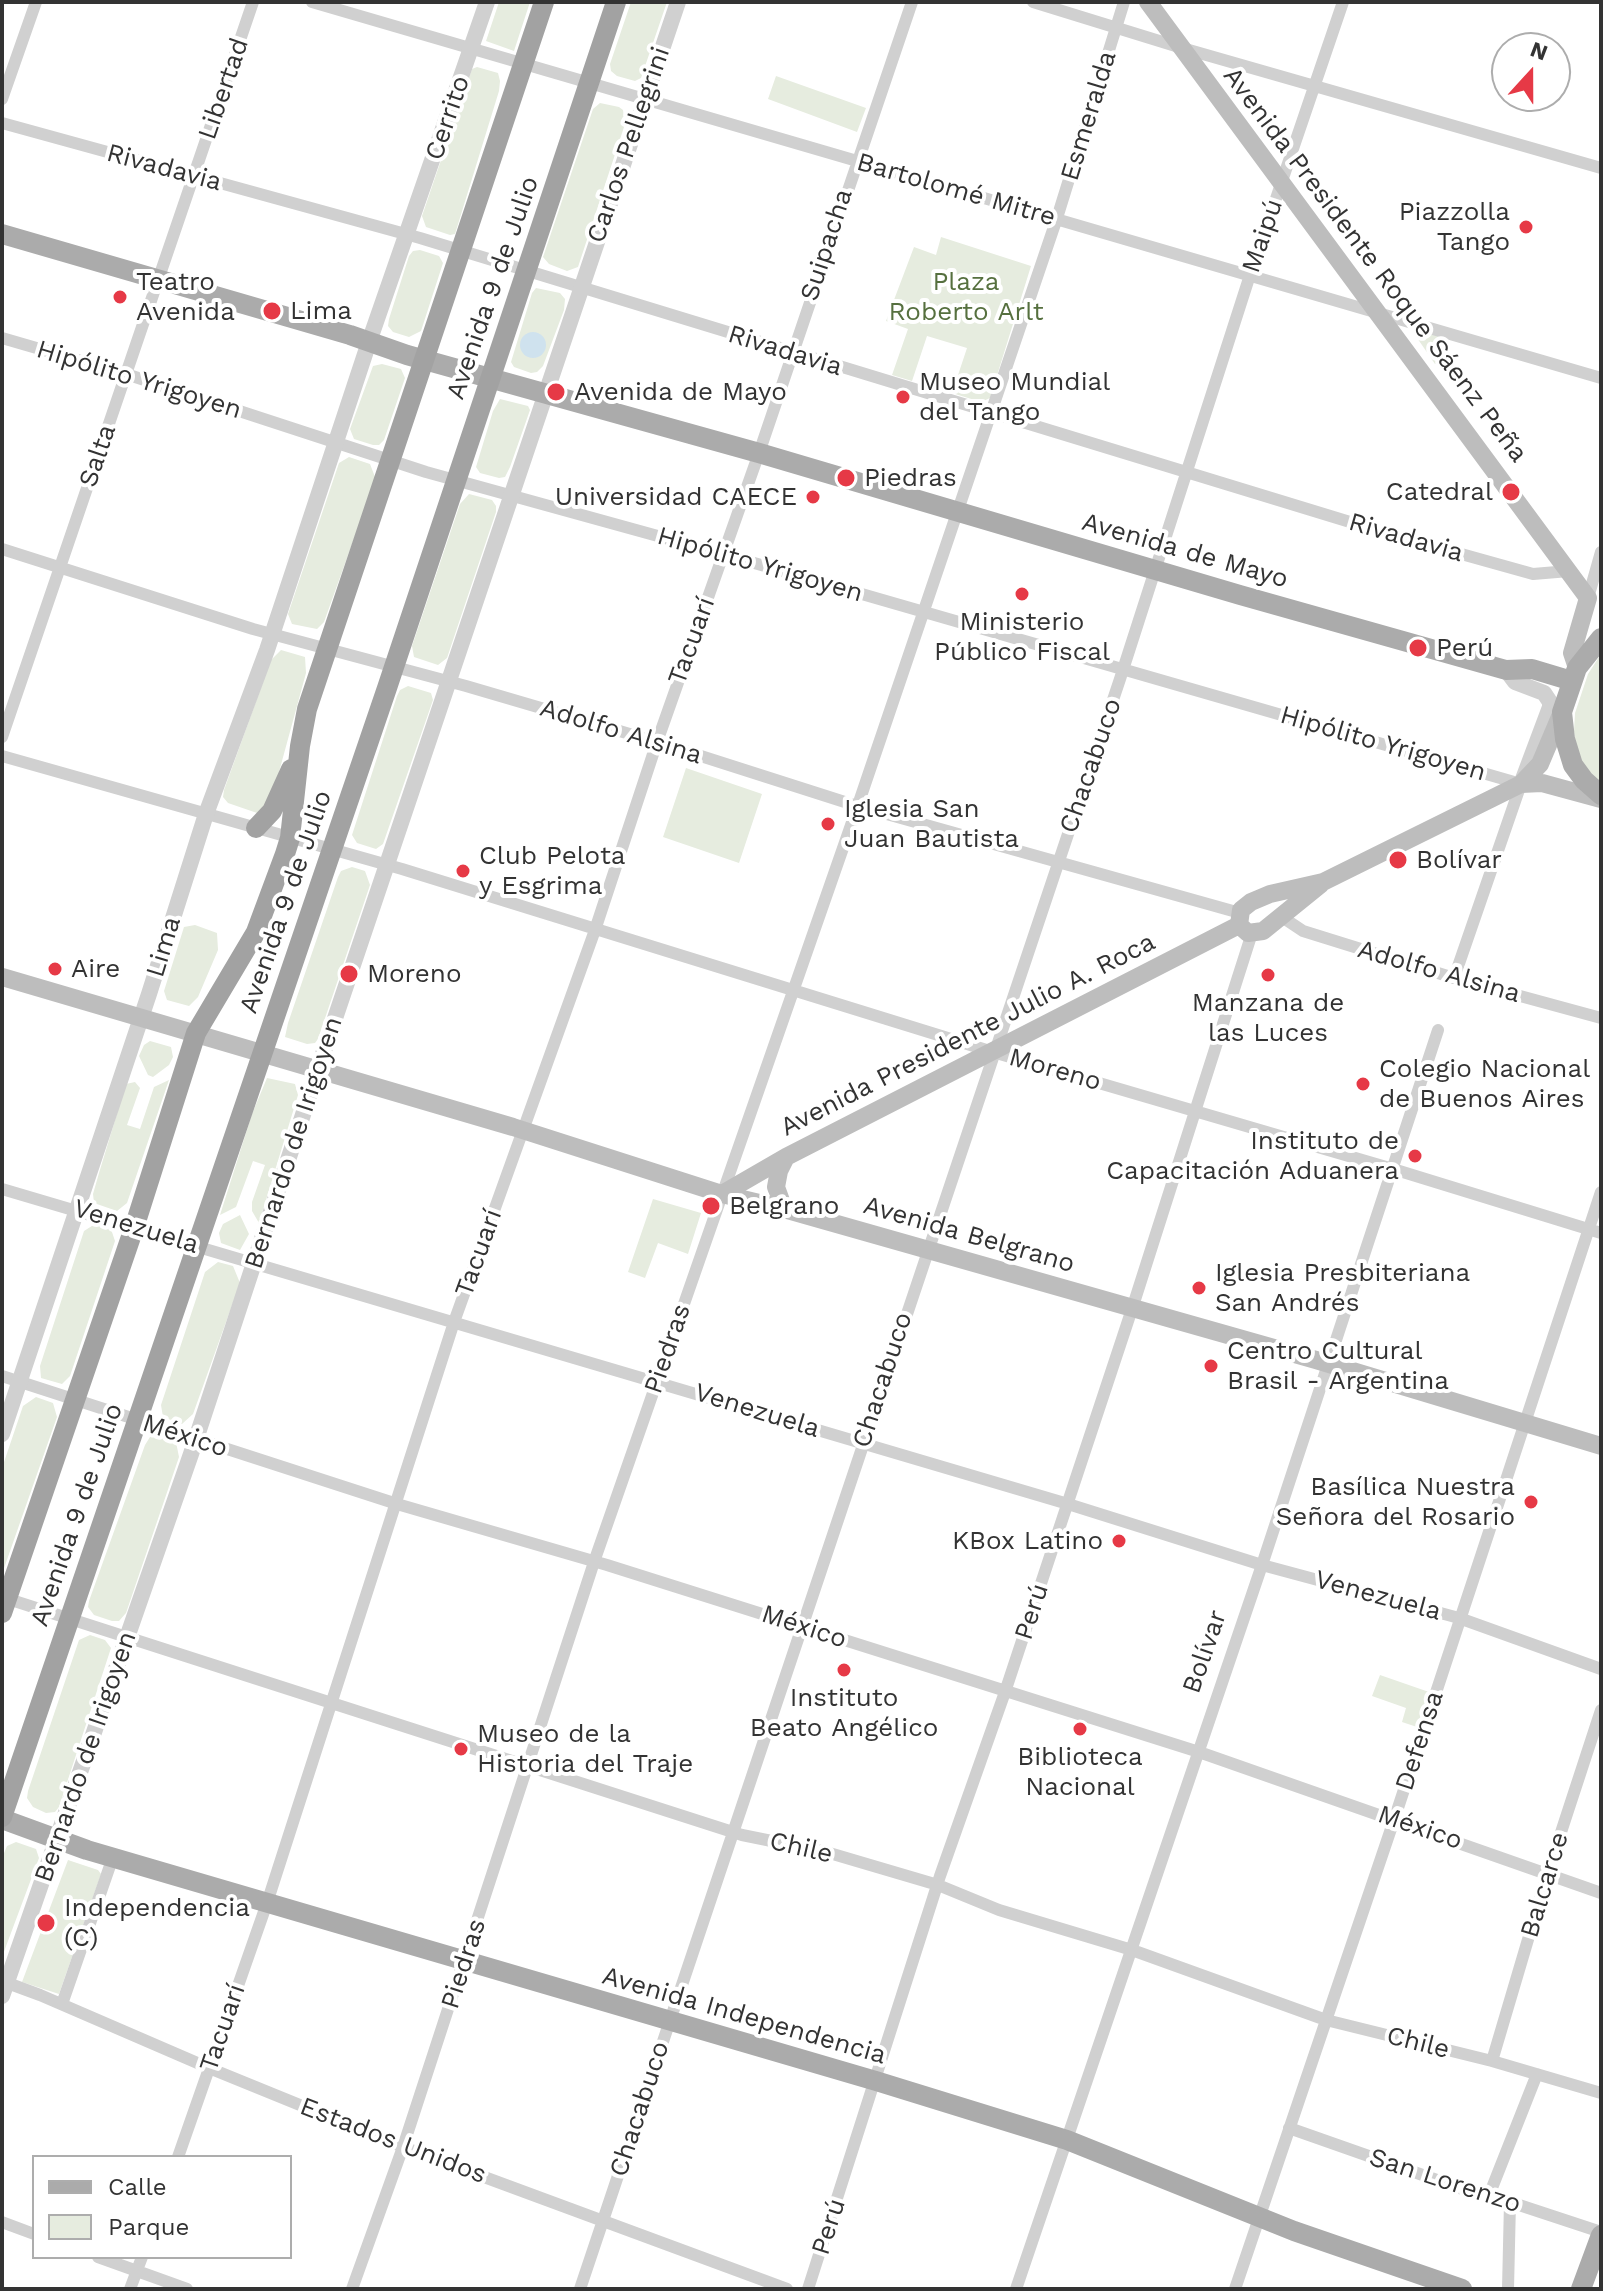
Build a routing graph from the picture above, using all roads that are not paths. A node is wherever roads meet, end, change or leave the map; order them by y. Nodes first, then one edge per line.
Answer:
1 (36, 2) edge
2 (253, 2) edge
3 (312, 2) edge
4 (487, 2) edge
5 (544, 2) edge
6 (616, 2) edge
7 (678, 2) edge
8 (912, 2) edge
9 (1033, 2) edge
10 (1124, 2) edge
11 (1148, 2) edge
12 (1343, 2) edge
13 (1117, 26) junction
14 (1182, 48) junction
15 (471, 50) junction
16 (524, 65) junction
17 (589, 84) junction
18 (1315, 86) junction
19 (2, 99) edge
20 (645, 100) junction
21 (2, 123) edge
22 (855, 162) junction
23 (1601, 168) edge
24 (195, 176) junction
25 (1281, 182) junction
26 (1057, 218) junction
27 (2, 234) edge
28 (408, 234) junction
29 (462, 250) junction
30 (526, 271) junction
31 (1250, 275) junction
32 (159, 279) junction
33 (580, 288) junction
34 (1377, 312) junction
35 (2, 338) edge
36 (369, 342) junction
37 (792, 353) junction
38 (425, 359) junction
39 (126, 374) junction
40 (1601, 378) edge
41 (490, 379) junction
42 (545, 394) junction
43 (991, 412) junction
44 (335, 442) junction
45 (759, 453) junction
46 (391, 461) junction
47 (1186, 471) junction
48 (456, 481) junction
49 (512, 495) junction
50 (956, 512) junction
51 (2, 549) edge
52 (1601, 552) edge
53 (723, 554) junction
54 (60, 566) junction
55 (1155, 569) junction
56 (1569, 571) junction
57 (1594, 601) edge
58 (924, 612) junction
59 (272, 634) junction
60 (1601, 638) edge
61 (327, 648) junction
62 (393, 667) junction
63 (1122, 669) junction
64 (1506, 670) junction
65 (1575, 674) junction
66 (449, 683) junction
67 (1562, 712) junction
68 (2, 737) edge
69 (657, 742) junction
70 (300, 746) junction
71 (2, 756) edge
72 (1521, 784) junction
73 (1601, 797) edge
74 (858, 805) junction
75 (206, 814) junction
76 (256, 828) junction
77 (290, 838) junction
78 (331, 850) junction
79 (1058, 863) junction
80 (388, 866) junction
81 (1323, 882) junction
82 (1270, 894) junction
83 (1282, 917) junction
84 (1243, 924) junction
85 (595, 930) junction
86 (2, 977) edge
87 (1454, 978) junction
88 (793, 989) junction
89 (141, 1018) junction
90 (1601, 1018) edge
91 (1438, 1030) dead end
92 (196, 1033) junction
93 (262, 1052) junction
94 (993, 1052) junction
95 (319, 1069) junction
96 (1196, 1111) junction
97 (524, 1130) junction
98 (786, 1157) junction
99 (1393, 1169) junction
100 (2, 1189) edge
101 (1601, 1192) edge
102 (722, 1194) junction
103 (77, 1209) junction
104 (784, 1209) junction
105 (134, 1228) junction
106 (1595, 1231) edge
107 (197, 1246) junction
108 (927, 1250) junction
109 (255, 1263) junction
110 (1132, 1309) junction
111 (454, 1322) junction
112 (1329, 1363) junction
113 (2, 1376) edge
114 (20, 1381) junction
115 (657, 1381) junction
116 (74, 1400) junction
117 (138, 1420) junction
118 (1525, 1423) junction
119 (2, 1434) edge
120 (196, 1439) junction
121 (862, 1443) junction
122 (1601, 1446) edge
123 (397, 1504) junction
124 (1068, 1504) junction
125 (594, 1562) junction
126 (1262, 1565) junction
127 (4, 1603) edge
128 (1459, 1618) junction
129 (69, 1619) junction
130 (801, 1626) junction
131 (127, 1636) junction
132 (1601, 1669) edge
133 (1005, 1692) junction
134 (331, 1704) junction
135 (1601, 1710) edge
136 (1199, 1752) junction
137 (529, 1767) junction
138 (2, 1818) edge
139 (1394, 1820) junction
140 (732, 1831) junction
141 (58, 1840) junction
142 (113, 1857) junction
143 (1548, 1872) junction
144 (938, 1885) junction
145 (1601, 1893) edge
146 (267, 1903) junction
147 (1132, 1950) junction
148 (465, 1962) junction
149 (3, 1987) edge
150 (62, 2004) junction
151 (1326, 2020) junction
152 (669, 2021) junction
153 (1492, 2061) junction
154 (209, 2068) junction
155 (1537, 2074) junction
156 (876, 2081) junction
157 (1601, 2093) edge
158 (1289, 2128) junction
159 (1067, 2140) junction
160 (403, 2147) junction
161 (179, 2155) edge
162 (1488, 2198) junction
163 (1510, 2202) junction
164 (1259, 2218) junction
165 (604, 2220) junction
166 (2, 2222) edge
167 (32, 2233) edge
168 (1601, 2234) edge
169 (104, 2259) edge
170 (141, 2259) edge
171 (137, 2271) junction
172 (130, 2289) edge
173 (187, 2289) edge
174 (352, 2289) edge
175 (580, 2289) edge
176 (787, 2289) edge
177 (808, 2289) edge
178 (1016, 2289) edge
179 (1235, 2289) edge
180 (1462, 2289) edge
181 (1508, 2289) edge
182 (1581, 2289) edge

1 - 19 street
2 - 24 street, Libertad
3 - 15 street, Bartolomé Mitre
4 - 15 street, Cerrito
5 - 16 highway, Avenida 9 de Julio
6 - 17 highway, Avenida 9 de Julio
7 - 20 street, Carlos Pellegrini
8 - 22 street, Suipacha
9 - 13 street
10 - 13 street, Esmeralda
11 - 14 main road, Avenida Presidente Roque Sáenz Peña
12 - 18 street, Maipú
13 - 14 street
13 - 26 street, Esmeralda
14 - 18 street
14 - 25 main road, Avenida Presidente Roque Sáenz Peña
15 - 16 street, Bartolomé Mitre
15 - 28 street, Cerrito
16 - 17 street, Bartolomé Mitre
16 - 29 highway, Avenida 9 de Julio
17 - 20 street, Bartolomé Mitre
17 - 30 highway, Avenida 9 de Julio
18 - 23 street
18 - 25 street, Maipú
20 - 22 street, Bartolomé Mitre
20 - 33 street, Carlos Pellegrini
21 - 24 street, Rivadavia
22 - 26 street, Bartolomé Mitre
22 - 37 street, Suipacha
24 - 28 street, Rivadavia
24 - 32 street, Salta
25 - 31 street, Maipú
25 - 34 main road, Avenida Presidente Roque Sáenz Peña
26 - 31 street, Bartolomé Mitre
26 - 43 street, Esmeralda
27 - 32 main road, Avenida de Mayo
28 - 29 street, Rivadavia
28 - 36 street, Lima
29 - 30 street, Rivadavia
29 - 38 highway, Avenida 9 de Julio
30 - 33 street, Rivadavia
30 - 41 highway, Avenida 9 de Julio
31 - 34 street, Bartolomé Mitre
31 - 47 street, Maipú
32 - 36 main road, Avenida de Mayo
32 - 39 street, Salta
33 - 37 street, Rivadavia
33 - 42 street, Bernardo de Irigoyen
34 - 40 street, Bartolomé Mitre
34 - 56 main road, Avenida Presidente Roque Sáenz Peña
35 - 39 street, Hipólito Yrigoyen
36 - 38 main road, Avenida de Mayo
36 - 44 street, Lima
37 - 43 street, Rivadavia
37 - 45 street, Tacuarí
38 - 41 main road, Avenida de Mayo
38 - 46 highway, Avenida 9 de Julio
39 - 44 street, Hipólito Yrigoyen
39 - 54 street, Salta
41 - 42 main road, Avenida de Mayo
41 - 48 highway, Avenida 9 de Julio
42 - 45 main road, Avenida de Mayo
42 - 49 street, Bernardo de Irigoyen
43 - 47 street, Rivadavia
43 - 50 street, Piedras
44 - 46 street, Hipólito Yrigoyen
44 - 59 street, Lima
45 - 50 main road, Avenida de Mayo
45 - 53 street, Tacuarí
46 - 48 street, Hipólito Yrigoyen
46 - 61 highway, Avenida 9 de Julio
47 - 55 street, Chacabuco
47 - 56 street, Rivadavia
48 - 49 street, Hipólito Yrigoyen
48 - 62 highway, Avenida 9 de Julio
49 - 53 street, Hipólito Yrigoyen
49 - 66 street, Bernardo de Irigoyen
50 - 55 main road, Avenida de Mayo
50 - 58 street, Piedras
51 - 54 street, Adolfo Alsina
52 - 57 street
53 - 58 street, Hipólito Yrigoyen
53 - 69 street, Tacuarí
54 - 59 street, Adolfo Alsina
54 - 68 street, Salta
55 - 63 street, Chacabuco
55 - 64 main road, Avenida de Mayo
56 - 57 main road, Avenida Presidente Roque Sáenz Peña
57 - 65 main road
58 - 63 street, Hipólito Yrigoyen
58 - 74 street, Piedras
59 - 61 street, Adolfo Alsina
59 - 75 street, Lima
60 - 65 main road
61 - 62 street, Adolfo Alsina
61 - 70 highway, Avenida 9 de Julio
62 - 66 street, Adolfo Alsina
62 - 78 highway, Avenida 9 de Julio
63 - 72 street, Hipólito Yrigoyen
63 - 79 street, Chacabuco
64 - 65 main road, Avenida de Mayo
64 - 72 street
65 - 67 main road
66 - 69 street, Adolfo Alsina
66 - 80 street, Bernardo de Irigoyen
67 - 72 main road
67 - 73 main road
69 - 74 street, Adolfo Alsina
69 - 85 street, Tacuarí
70 - 76 highway
70 - 77 highway, Avenida 9 de Julio
71 - 75 street, Moreno
72 - 73 main road
72 - 81 main road, Avenida Presidente Julio A. Roca
72 - 87 street
74 - 79 street, Adolfo Alsina
74 - 88 street, Piedras
75 - 76 street, Moreno
75 - 89 street, Lima
76 - 77 street, Moreno
77 - 78 street, Moreno
77 - 92 highway, Avenida 9 de Julio
78 - 80 street, Moreno
78 - 93 highway, Avenida 9 de Julio
79 - 84 street, Adolfo Alsina
79 - 94 street, Chacabuco
80 - 85 street, Moreno
80 - 95 street, Bernardo de Irigoyen
81 - 82 main road, Avenida Presidente Julio A. Roca
81 - 83 main road, Avenida Presidente Julio A. Roca
82 - 83 main road
82 - 84 main road, Avenida Presidente Julio A. Roca
83 - 84 main road, Avenida Presidente Julio A. Roca
83 - 87 street, Adolfo Alsina
84 - 94 main road, Avenida Presidente Julio A. Roca
84 - 96 street, Perú
85 - 88 street, Moreno
85 - 97 street, Tacuarí
86 - 89 main road, Avenida Belgrano
87 - 90 street, Adolfo Alsina
88 - 94 street, Moreno
88 - 102 street, Piedras
89 - 92 main road, Avenida Belgrano
89 - 103 street, Lima
91 - 99 street, Bolívar
92 - 93 main road, Avenida Belgrano
92 - 105 highway, Avenida 9 de Julio
93 - 95 main road, Avenida Belgrano
93 - 107 highway, Avenida 9 de Julio
94 - 96 street, Moreno
94 - 98 main road, Avenida Presidente Julio A. Roca
94 - 108 street, Chacabuco
95 - 97 main road, Avenida Belgrano
95 - 109 street, Bernardo de Irigoyen
96 - 99 street, Moreno
96 - 110 street, Perú
97 - 102 main road, Avenida Belgrano
97 - 111 street, Tacuarí
98 - 102 main road, Avenida Presidente Julio A. Roca
98 - 104 main road
99 - 106 street, Moreno
99 - 112 street, Bolívar
100 - 103 street, Venezuela
101 - 106 street, Defensa
102 - 104 main road, Avenida Belgrano
102 - 115 street, Piedras
103 - 105 street, Venezuela
103 - 114 street, Lima
104 - 108 main road, Avenida Belgrano
105 - 107 street, Venezuela
105 - 116 highway, Avenida 9 de Julio
106 - 118 street, Defensa
107 - 109 street, Venezuela
107 - 117 highway, Avenida 9 de Julio
108 - 110 main road, Avenida Belgrano
108 - 121 street, Chacabuco
109 - 111 street, Venezuela
109 - 120 street, Bernardo de Irigoyen
110 - 112 main road, Avenida Belgrano
110 - 124 street, Perú
111 - 115 street, Venezuela
111 - 123 street, Tacuarí
112 - 118 main road, Avenida Belgrano
112 - 126 street, Bolívar
113 - 114 street, México
114 - 116 street, México
114 - 119 street, Lima
115 - 121 street, Venezuela
115 - 125 street, Piedras
116 - 117 street, México
116 - 127 highway, Avenida 9 de Julio
117 - 120 street, México
117 - 129 highway, Avenida 9 de Julio
118 - 122 main road, Avenida Belgrano
118 - 128 street, Defensa
120 - 123 street, México
120 - 131 street, Bernardo de Irigoyen
121 - 124 street, Venezuela
121 - 130 street, Chacabuco
123 - 125 street, México
123 - 134 street, Tacuarí
124 - 126 street, Venezuela
124 - 133 street, Perú
125 - 130 street, México
125 - 137 street, Piedras
126 - 128 street, Venezuela
126 - 136 street, Bolívar
127 - 129 street, Chile
128 - 132 street, Venezuela
128 - 139 street, Defensa
129 - 131 street, Chile
129 - 138 highway, Avenida 9 de Julio
130 - 133 street, México
130 - 140 street, Chacabuco
131 - 134 street, Chile
131 - 141 street, Bernardo de Irigoyen
133 - 136 street, México
133 - 144 street, Perú
134 - 137 street, Chile
134 - 146 street, Tacuarí
135 - 143 street, Balcarce
136 - 139 street, México
136 - 147 street, Bolívar
137 - 140 street, Chile
137 - 148 street, Piedras
138 - 141 main road, Avenida Independencia
139 - 143 street, México
139 - 151 street, Defensa
140 - 144 street, Chile
140 - 152 street, Chacabuco
141 - 142 main road, Avenida Independencia
141 - 149 street, Bernardo de Irigoyen
142 - 146 main road, Avenida Independencia
142 - 150 street
143 - 145 street, México
143 - 153 street, Balcarce
144 - 147 street, Chile
144 - 156 street, Perú
146 - 148 main road, Avenida Independencia
146 - 154 street, Tacuarí
147 - 151 street, Chile
147 - 159 street, Bolívar
148 - 152 main road, Avenida Independencia
148 - 160 street, Piedras
149 - 150 street, Estados Unidos
150 - 154 street, Estados Unidos
151 - 153 street, Chile
151 - 158 street, Defensa
152 - 156 main road, Avenida Independencia
152 - 165 street, Chacabuco
153 - 155 street, Chile
154 - 160 street, Estados Unidos
154 - 161 street, Tacuarí
155 - 157 street, Chile
155 - 162 street
156 - 159 main road, Avenida Independencia
156 - 177 street, Perú
158 - 162 street, San Lorenzo
158 - 164 street, Defensa
159 - 164 main road, Avenida Independencia
159 - 178 street, Bolívar
160 - 165 street, Estados Unidos
160 - 174 street, Piedras
162 - 163 street, San Lorenzo
163 - 168 street, San Lorenzo
163 - 181 street
164 - 179 street, Defensa
164 - 180 main road, Avenida Independencia
165 - 175 street, Chacabuco
165 - 176 street, Estados Unidos
166 - 167 street
168 - 182 main road
169 - 171 street
170 - 171 street
171 - 172 street
171 - 173 street

